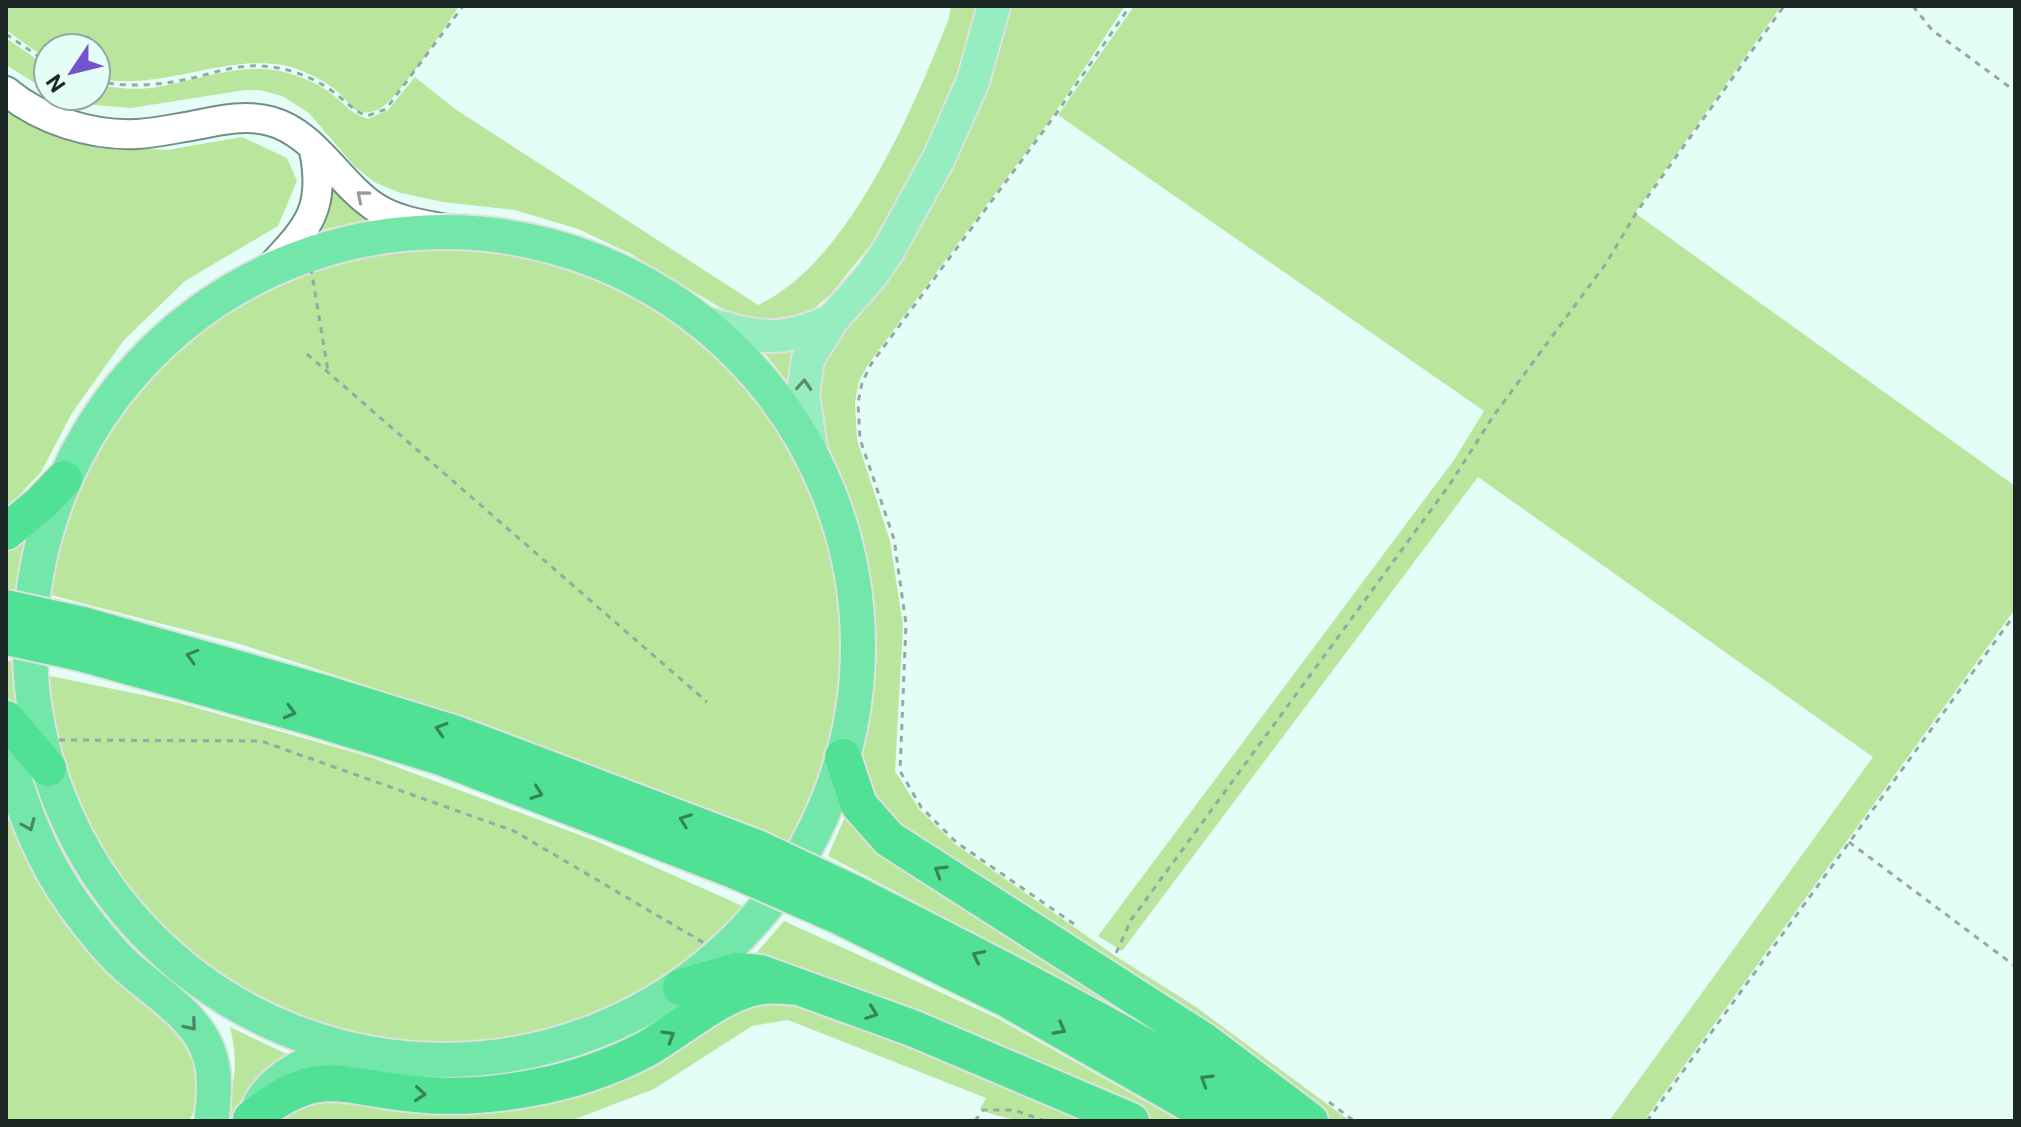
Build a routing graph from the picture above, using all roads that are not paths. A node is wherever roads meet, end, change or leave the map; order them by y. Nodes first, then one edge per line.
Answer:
1 (994, 6) edge
2 (6, 91) edge
3 (314, 150) junction
4 (460, 232) junction
5 (269, 269) junction
6 (832, 320) junction
7 (702, 322) junction
8 (812, 456) junction
9 (64, 479) junction
10 (6, 532) edge
11 (6, 608) edge
12 (6, 637) edge
13 (82, 639) junction
14 (6, 719) edge
15 (6, 750) edge
16 (44, 754) junction
17 (843, 757) junction
18 (847, 905) junction
19 (199, 980) junction
20 (681, 987) junction
21 (799, 987) junction
22 (345, 1049) junction
23 (1316, 1108) edge
24 (211, 1119) edge
25 (250, 1120) edge
26 (1131, 1121) edge
27 (1220, 1121) edge
28 (1273, 1121) edge

1 - 6 main road
2 - 3 main road
4 -> 3 main road
3 - 5 main road
4 - 5 highway
4 - 7 highway
5 - 9 highway
6 - 7 main road
8 -> 6 main road
7 - 8 highway
8 - 17 highway
9 - 10 highway
9 - 16 highway
11 - 13 highway, bridge
12 - 13 highway, bridge
13 - 18 highway, bridge
14 - 16 highway
15 -> 24 highway
16 - 19 highway
17 - 20 highway
23 -> 17 highway
18 -> 27 highway
28 -> 18 highway
19 - 22 highway
19 - 24 highway
20 - 21 highway
20 - 22 highway
25 -> 21 highway
21 -> 26 highway
22 - 25 highway

